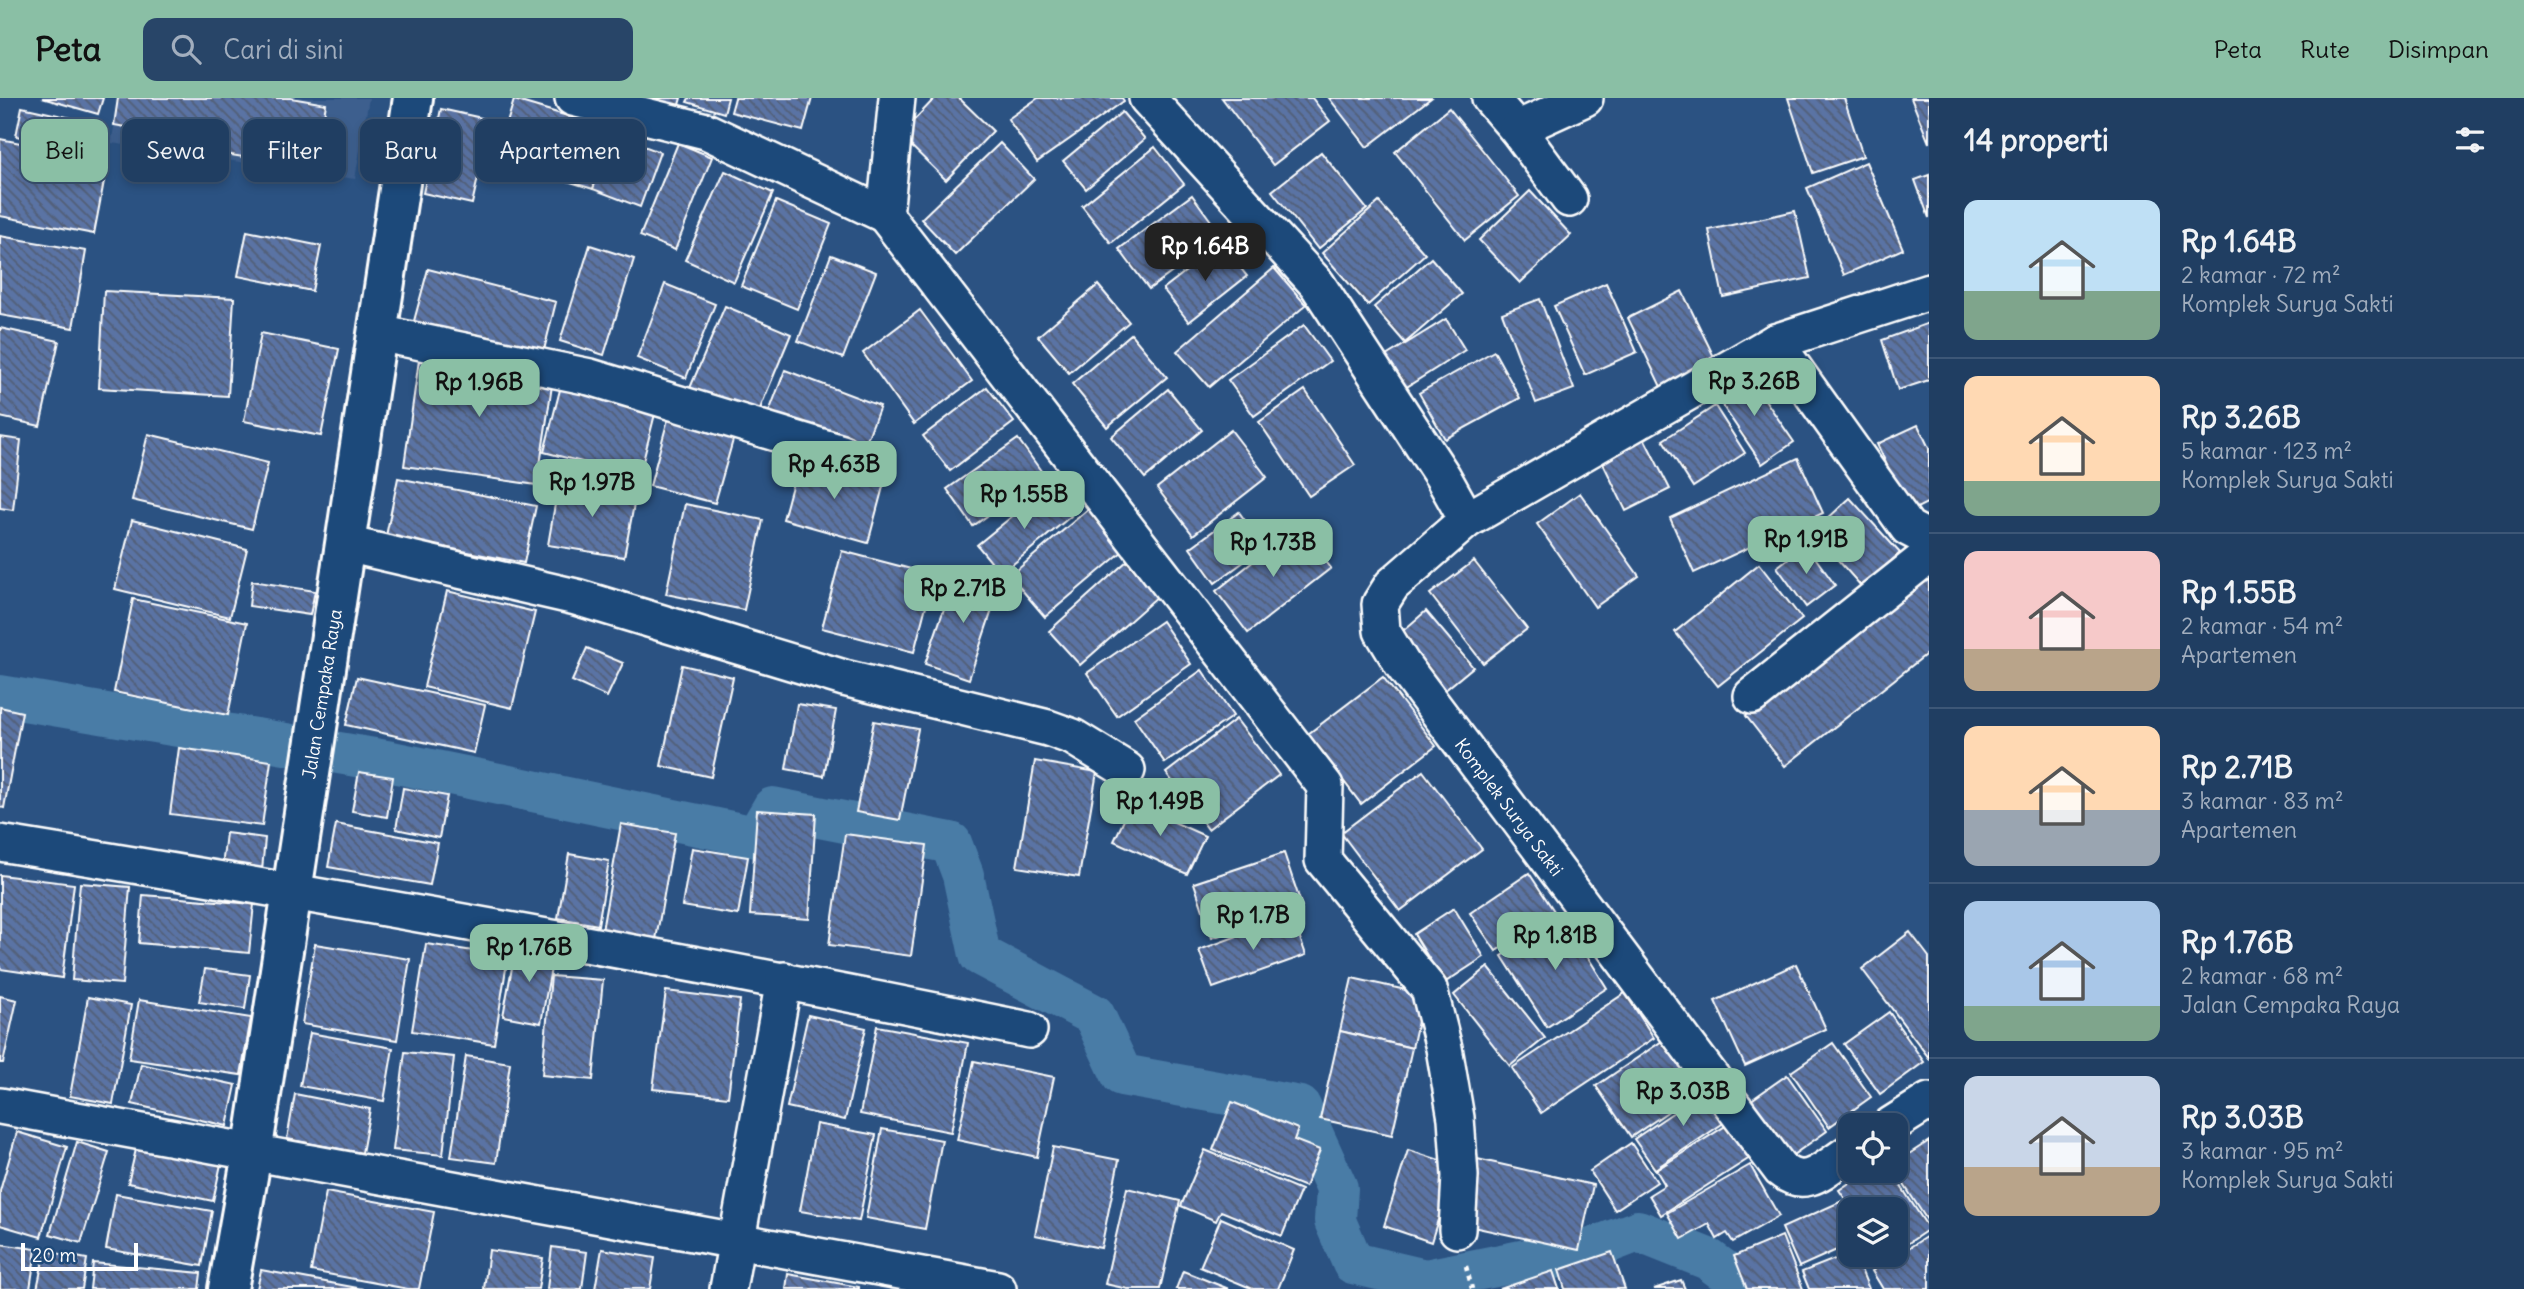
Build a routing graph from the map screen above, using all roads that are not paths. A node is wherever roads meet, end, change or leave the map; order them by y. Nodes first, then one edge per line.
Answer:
1 (413, 98) edge
2 (573, 98) edge
3 (897, 98) edge
4 (1147, 98) edge
5 (1490, 98) edge
6 (1585, 98) edge
7 (1517, 129) junction
8 (1569, 199) dead end
9 (886, 215) junction
10 (1929, 292) edge
11 (378, 333) junction
12 (1775, 342) junction
13 (842, 453) dead end
14 (1467, 520) junction
15 (1929, 540) edge
16 (346, 544) junction
17 (1929, 555) edge
18 (1752, 696) dead end
19 (1127, 770) dead end
20 (0, 844) edge
21 (291, 891) junction
22 (784, 980) junction
23 (1029, 1030) dead end
24 (1929, 1101) edge
25 (0, 1106) edge
26 (1908, 1114) edge
27 (251, 1154) junction
28 (1838, 1160) edge
29 (1457, 1230) dead end
30 (736, 1239) junction
31 (228, 1289) edge
32 (728, 1289) edge
33 (998, 1289) edge

1 - 11 street, Jalan Cempaka Raya
2 - 9 street
3 - 9 street
4 - 14 street
5 - 7 street
6 - 7 street
7 - 8 street
9 - 29 street
10 - 12 street, Komplek Surya Sakti
11 - 13 street
11 - 16 street, Jalan Cempaka Raya
12 - 14 street, Komplek Surya Sakti
12 - 15 street
14 - 28 street, Komplek Surya Sakti
16 - 19 street
16 - 21 street, Jalan Cempaka Raya
17 - 18 street
20 - 21 street
21 - 22 street
21 - 27 street, Jalan Cempaka Raya
22 - 23 street
22 - 30 street
24 - 26 street
25 - 27 street
27 - 30 street
27 - 31 street, Jalan Cempaka Raya
30 - 32 street
30 - 33 street

